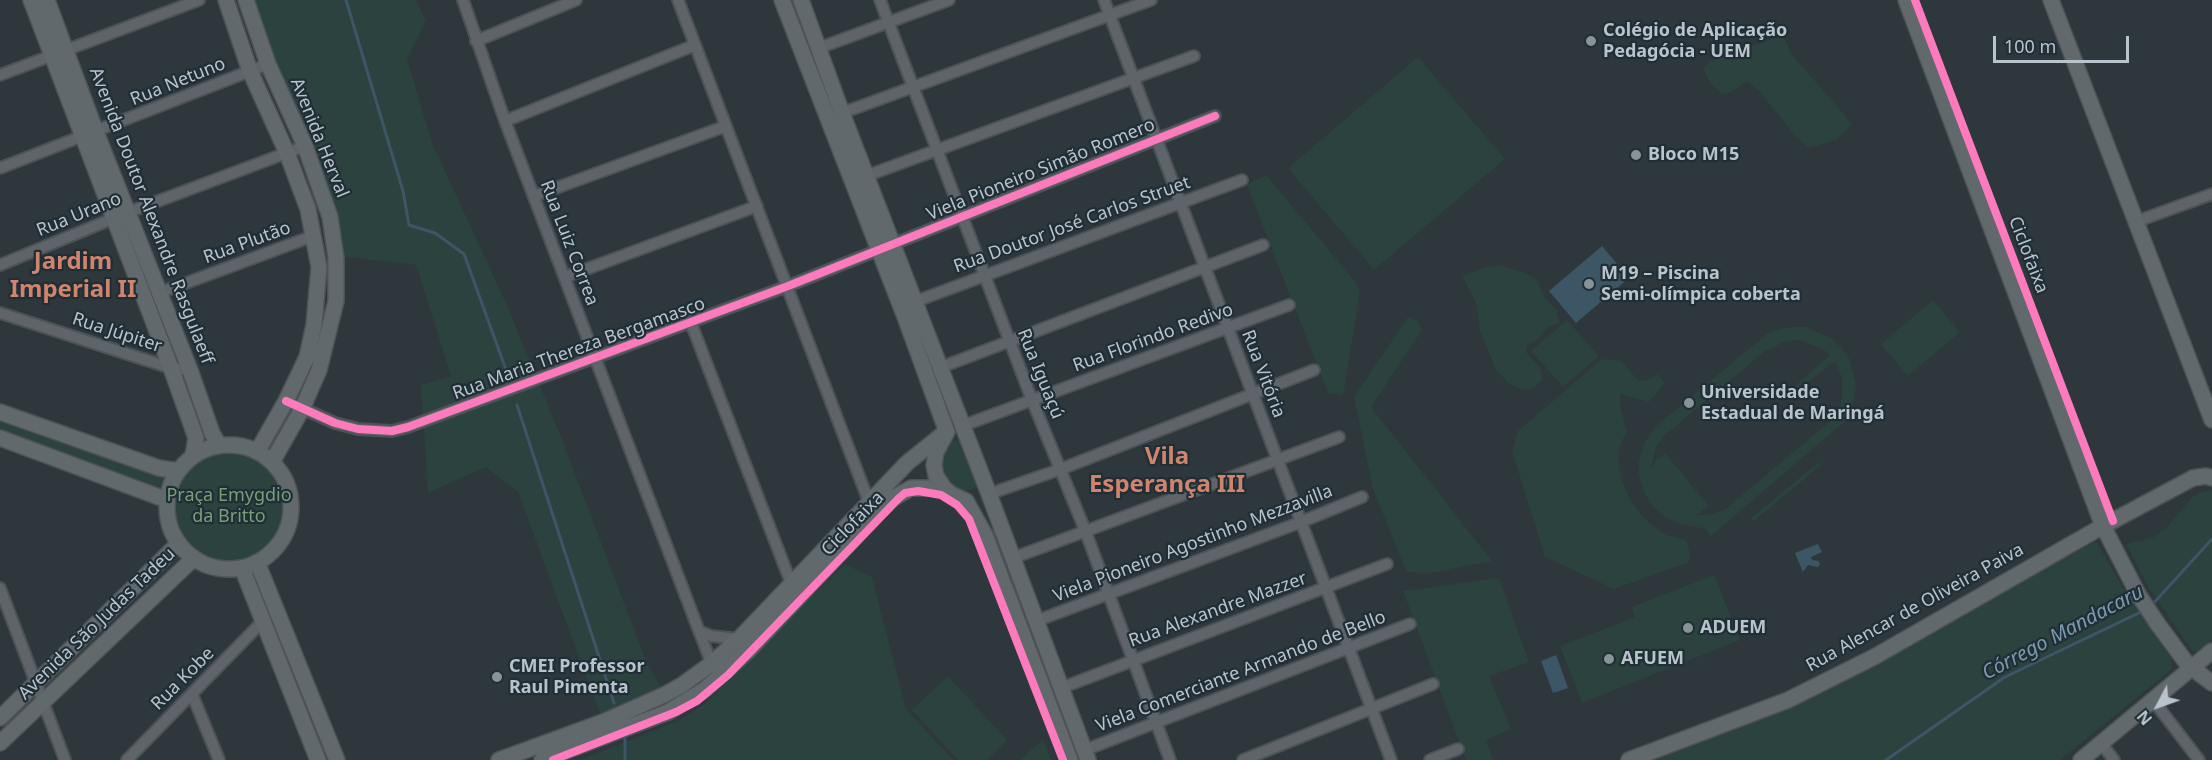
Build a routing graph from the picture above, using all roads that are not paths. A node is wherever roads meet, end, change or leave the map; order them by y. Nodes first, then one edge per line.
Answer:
1 (31, 0) edge
2 (47, 0) edge
3 (199, 0) edge
4 (226, 0) edge
5 (246, 0) edge
6 (463, 0) edge
7 (576, 0) edge
8 (678, 0) edge
9 (782, 0) edge
10 (801, 0) edge
11 (880, 0) edge
12 (949, 0) edge
13 (1104, 0) edge
14 (1151, 0) edge
15 (1906, 0) edge
16 (2051, 0) edge
17 (1110, 15) junction
18 (889, 22) junction
19 (476, 41) junction
20 (695, 45) junction
21 (819, 48) junction
22 (59, 53) junction
23 (1194, 56) dead end
24 (268, 64) junction
25 (250, 71) junction
26 (0, 75) edge
27 (1133, 77) junction
28 (913, 86) junction
29 (842, 113) junction
30 (1215, 116) dead end
31 (505, 121) junction
32 (726, 126) junction
33 (89, 134) junction
34 (1157, 140) junction
35 (305, 146) junction
36 (937, 149) junction
37 (286, 153) junction
38 (0, 168) edge
39 (866, 176) junction
40 (1242, 180) dead end
41 (2212, 194) edge
42 (534, 196) junction
43 (1181, 203) junction
44 (757, 206) junction
45 (122, 215) junction
46 (963, 218) junction
47 (2135, 222) junction
48 (313, 236) junction
49 (1263, 244) dead end
50 (885, 247) junction
51 (0, 265) edge
52 (1205, 268) junction
53 (984, 275) junction
54 (565, 278) junction
55 (788, 286) junction
56 (159, 293) junction
57 (914, 302) junction
58 (1289, 305) dead end
59 (0, 313) edge
60 (691, 323) junction
61 (1228, 328) junction
62 (1009, 341) junction
63 (596, 359) junction
64 (171, 368) junction
65 (939, 368) junction
66 (190, 370) junction
67 (1314, 370) dead end
68 (1252, 393) junction
69 (1032, 400) junction
70 (286, 401) junction
71 (302, 409) junction
72 (0, 412) edge
73 (2212, 420) edge
74 (955, 429) junction
75 (1339, 436) dead end
76 (0, 438) edge
77 (219, 445) junction
78 (257, 452) junction
79 (194, 455) junction
80 (1277, 459) junction
81 (272, 462) junction
82 (1061, 469) junction
83 (178, 471) junction
84 (2212, 478) edge
85 (944, 488) junction
86 (989, 495) junction
87 (1362, 497) dead end
88 (167, 500) junction
89 (966, 501) junction
90 (869, 502) junction
91 (1301, 522) junction
92 (2103, 526) junction
93 (1085, 530) junction
94 (179, 543) junction
95 (194, 558) junction
96 (1013, 558) junction
97 (257, 562) junction
98 (1387, 564) dead end
99 (242, 568) junction
100 (791, 583) junction
101 (0, 588) edge
102 (1326, 588) junction
103 (1109, 595) junction
104 (263, 621) junction
105 (1036, 621) junction
106 (1410, 624) dead end
107 (699, 631) junction
108 (739, 639) junction
109 (1349, 649) junction
110 (2212, 651) edge
111 (1134, 659) junction
112 (2192, 668) junction
113 (716, 671) junction
114 (2212, 683) edge
115 (36, 684) junction
116 (1433, 684) dead end
117 (1061, 688) junction
118 (192, 694) junction
119 (2153, 700) junction
120 (43, 704) junction
121 (1371, 708) junction
122 (0, 718) edge
123 (1156, 722) junction
124 (0, 743) edge
125 (2101, 743) junction
126 (1458, 749) dead end
127 (1087, 755) edge
128 (65, 760) edge
129 (127, 760) edge
130 (219, 760) edge
131 (318, 760) edge
132 (337, 760) edge
133 (499, 760) edge
134 (542, 760) edge
135 (1070, 760) edge
136 (1170, 760) edge
137 (1243, 760) edge
138 (1390, 760) edge
139 (1430, 760) edge
140 (1629, 760) edge
141 (2081, 760) edge
142 (2114, 760) edge
143 (2199, 760) edge

1 - 22 main road, Avenida Doutor Alexandre Rasgulaeff
2 - 22 main road, Avenida Doutor Alexandre Rasgulaeff
3 - 22 street
4 - 25 main road, Avenida Herval
5 - 24 main road, Avenida Herval
6 - 19 street, Rua Luiz Correa
7 - 19 street
8 - 20 street
9 - 50 main road
10 - 21 main road
11 - 18 street, Rua Iguaçú
12 - 18 street
13 - 17 street, Rua Vitória
14 - 17 street
15 - 92 main road
16 - 47 main road
17 - 27 street, Rua Vitória
17 - 28 street
18 - 21 street
18 - 28 street, Rua Iguaçú
19 - 31 street, Rua Luiz Correa
20 - 31 street
20 - 32 street
21 - 29 main road
22 - 26 street
22 - 33 main road, Avenida Doutor Alexandre Rasgulaeff
23 - 27 street
24 - 25 street, Rua Netuno
24 - 35 main road, Avenida Herval
25 - 33 street, Rua Netuno
25 - 37 main road, Avenida Herval
27 - 34 street, Rua Vitória
27 - 36 street
28 - 29 street
28 - 36 street, Rua Iguaçú
29 - 39 main road
30 - 34 street, Viela Pioneiro Simão Romero
31 - 42 street, Rua Luiz Correa
32 - 42 street
32 - 44 street
33 - 38 street, Rua Netuno
33 - 45 main road, Avenida Doutor Alexandre Rasgulaeff
34 - 43 street, Rua Vitória
34 - 46 street, Viela Pioneiro Simão Romero
35 - 37 street, Rua Urano
35 - 71 main road, Avenida Herval
36 - 39 street
36 - 46 street, Rua Iguaçú
37 - 45 street, Rua Urano
37 - 48 main road, Avenida Herval
39 - 50 main road
40 - 43 street, Rua Doutor José Carlos Struet
41 - 47 street
42 - 54 street, Rua Luiz Correa
43 - 52 street, Rua Vitória
43 - 53 street, Rua Doutor José Carlos Struet
44 - 54 street
44 - 55 street
45 - 51 street, Rua Urano
45 - 56 main road, Avenida Doutor Alexandre Rasgulaeff
45 - 64 main road, Avenida Doutor Alexandre Rasgulaeff
46 - 50 street, Viela Pioneiro Simão Romero
46 - 53 street, Rua Iguaçú
47 - 73 main road
48 - 56 street, Rua Plutão
48 - 70 main road, Avenida Herval
49 - 52 street
50 - 55 street, Rua Maria Thereza Bergamasco
50 - 57 main road
50 - 74 main road
52 - 61 street, Rua Vitória
52 - 62 street
53 - 57 street, Rua Doutor José Carlos Struet
53 - 62 street, Rua Iguaçú
54 - 63 street, Rua Luiz Correa
55 - 60 street, Rua Maria Thereza Bergamasco
55 - 90 street
56 - 66 main road, Avenida Doutor Alexandre Rasgulaeff
57 - 65 main road
58 - 61 street, Rua Florindo Redivo
59 - 64 street, Rua Júpiter
60 - 63 street, Rua Maria Thereza Bergamasco
60 - 100 street
61 - 68 street, Rua Vitória
61 - 69 street, Rua Florindo Redivo
62 - 65 street
62 - 69 street, Rua Iguaçú
63 - 71 street, Rua Maria Thereza Bergamasco
63 - 107 street, Rua Luiz Correa
64 - 66 street, Rua Júpiter
64 - 79 main road, Avenida Doutor Alexandre Rasgulaeff
65 - 74 main road
66 - 77 main road, Avenida Doutor Alexandre Rasgulaeff
67 - 68 street
68 - 80 street, Rua Vitória
68 - 82 street
69 - 74 street, Rua Florindo Redivo
69 - 82 street, Rua Iguaçú
70 - 71 street, Rua Maria Thereza Bergamasco
70 - 78 main road, Avenida Herval
71 - 81 main road, Avenida Herval
72 - 83 main road
74 - 85 main road
74 - 86 main road
74 - 90 main road
75 - 80 street
76 - 88 main road
77 - 78 main road
77 - 79 main road
78 - 81 main road
79 - 83 main road
80 - 91 street, Rua Vitória
80 - 93 street
81 - 97 main road
82 - 86 street
82 - 93 street, Rua Iguaçú
83 - 88 main road
84 - 92 main road, Rua Alencar de Oliveira Paiva
85 - 89 main road
85 - 113 main road
86 - 89 main road
86 - 96 main road
87 - 91 street, Viela Pioneiro Agostinho Mezzavilla
88 - 94 main road
89 - 135 main road
90 - 100 main road
91 - 102 street, Rua Vitória
91 - 103 street, Viela Pioneiro Agostinho Mezzavilla
92 - 112 main road
92 - 140 main road, Rua Alencar de Oliveira Paiva
93 - 96 street
93 - 103 street, Rua Iguaçú
94 - 95 main road
94 - 115 main road, Avenida São Judas Tadeu
95 - 99 main road
95 - 120 main road, Avenida São Judas Tadeu
96 - 105 main road
97 - 99 main road
97 - 132 main road
98 - 102 street, Rua Alexandre Mazzer
99 - 104 main road
100 - 108 main road
101 - 115 street
102 - 109 street, Rua Vitória
102 - 111 street, Rua Alexandre Mazzer
103 - 105 street, Viela Pioneiro Agostinho Mezzavilla
103 - 111 street, Rua Iguaçú
104 - 118 street, Rua Kobe
104 - 131 main road
105 - 117 main road
106 - 109 street, Viela Comerciante Armando de Bello
107 - 108 street
107 - 113 street, Rua Luiz Correa
108 - 113 main road
109 - 121 street, Rua Vitória
109 - 123 street, Viela Comerciante Armando de Bello
110 - 112 main road
111 - 117 street, Rua Alexandre Mazzer
111 - 123 street, Rua Iguaçú
112 - 114 main road
112 - 119 main road
113 - 133 main road
113 - 134 main road
115 - 120 street
115 - 122 main road, Avenida São Judas Tadeu
116 - 121 street
117 - 127 main road
118 - 129 street, Rua Kobe
118 - 130 street
119 - 125 main road
119 - 143 street
120 - 124 main road, Avenida São Judas Tadeu
120 - 128 street
121 - 137 street
121 - 138 street, Rua Vitória
123 - 127 street, Viela Comerciante Armando de Bello
123 - 136 street, Rua Iguaçú
125 - 141 main road
125 - 142 street
126 - 139 street

